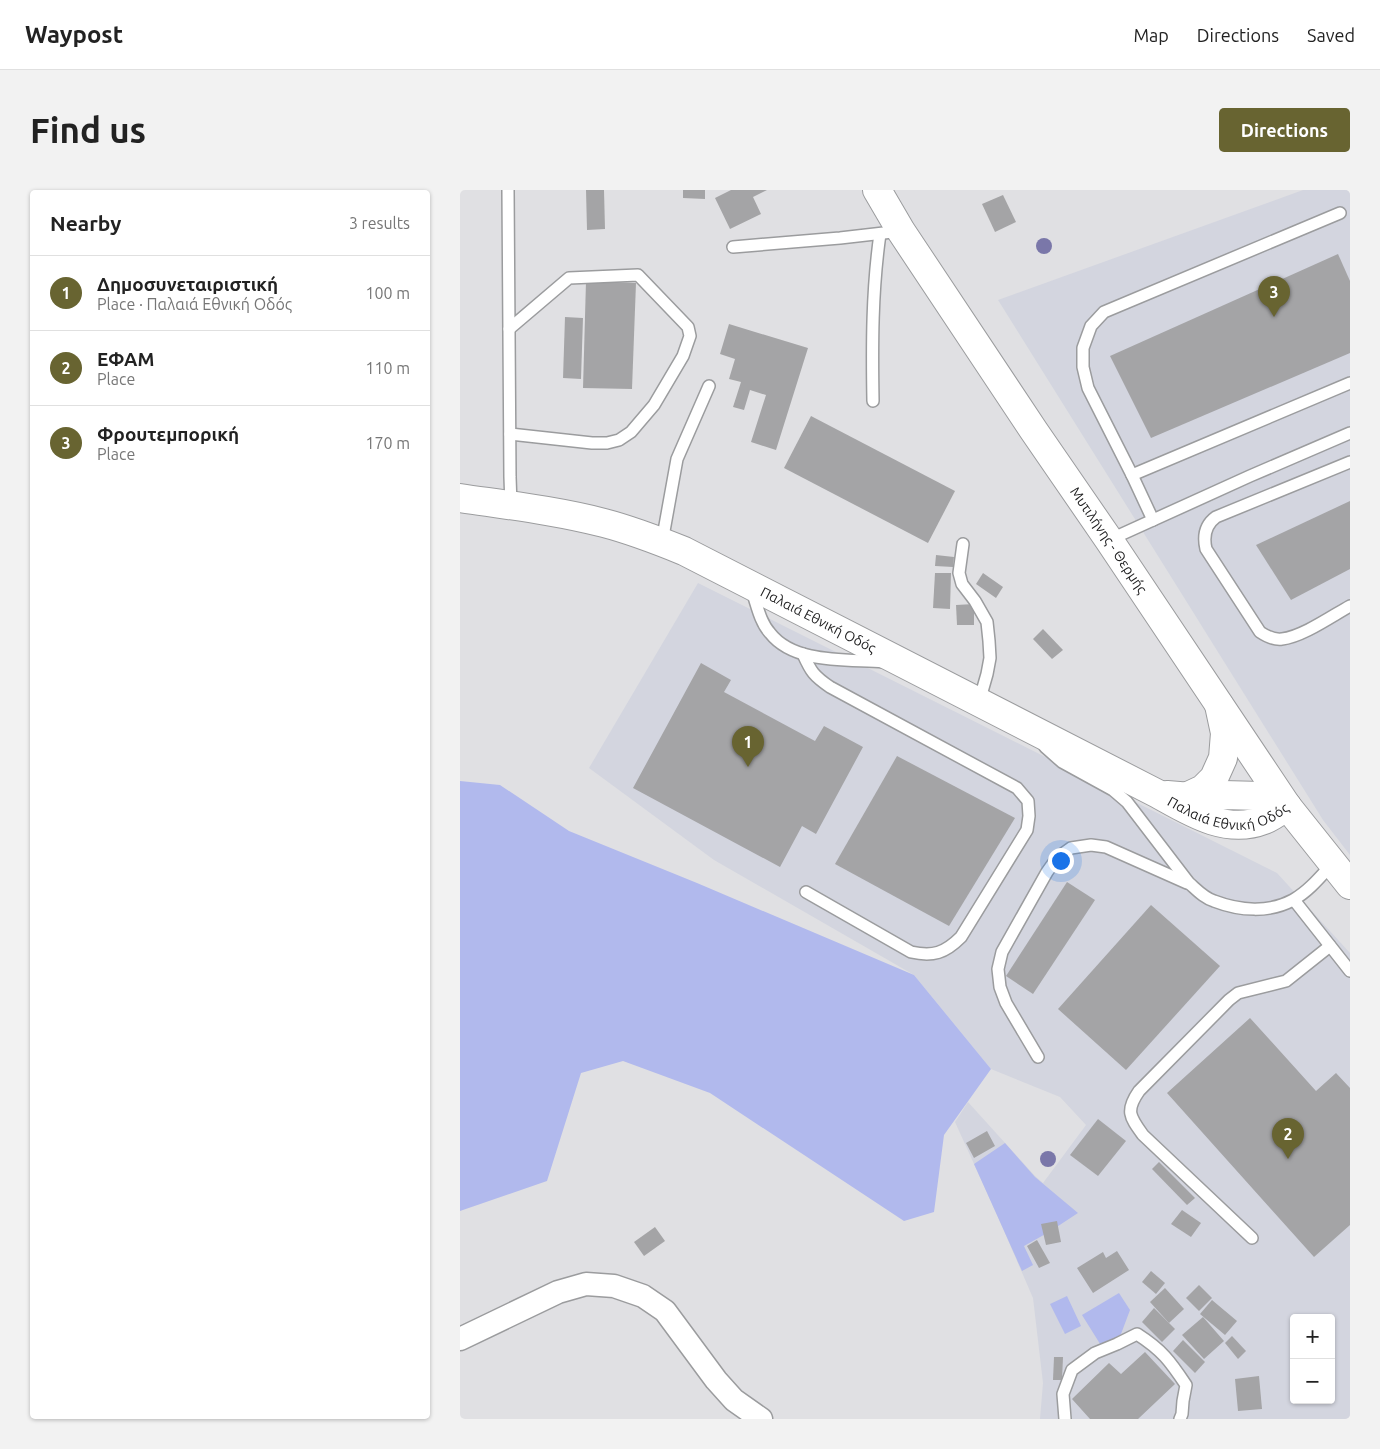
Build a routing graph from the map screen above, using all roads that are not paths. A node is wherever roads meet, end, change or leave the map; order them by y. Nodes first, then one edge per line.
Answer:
1 (508, 190) edge
2 (877, 190) edge
3 (1340, 213) dead end
4 (890, 233) junction
5 (733, 247) dead end
6 (509, 329) junction
7 (1350, 383) edge
8 (709, 386) dead end
9 (873, 401) dead end
10 (1350, 433) edge
11 (510, 434) junction
12 (1350, 462) edge
13 (1132, 475) junction
14 (460, 498) edge
15 (511, 505) junction
16 (1153, 520) junction
17 (1109, 540) junction
18 (662, 542) junction
19 (963, 544) dead end
20 (750, 584) junction
21 (1350, 606) edge
22 (803, 654) junction
23 (906, 664) junction
24 (979, 702) junction
25 (1219, 705) junction
26 (1029, 727) junction
27 (1158, 794) junction
28 (1186, 797) junction
29 (1287, 806) junction
30 (1333, 863) junction
31 (1189, 883) junction
32 (1350, 884) edge
33 (806, 892) dead end
34 (1294, 900) junction
35 (1330, 946) junction
36 (1350, 971) edge
37 (1038, 1058) dead end
38 (1252, 1238) dead end
39 (460, 1339) edge
40 (761, 1419) edge
41 (1065, 1419) edge
42 (1180, 1419) edge

1 - 6 lane
2 - 4 main road, Μυτιλήνης - Θερμής
3 - 13 lane
4 - 5 lane
4 - 9 lane
4 - 17 main road, Μυτιλήνης - Θερμής
6 - 11 lane
6 - 11 lane
7 - 13 lane
8 - 18 lane
10 - 16 lane
11 - 15 lane
12 - 21 lane
13 - 16 lane
14 - 15 main road, Παλαιά Εθνική Οδός
15 - 18 main road, Παλαιά Εθνική Οδός
16 - 17 lane
17 - 25 main road, Μυτιλήνης - Θερμής
18 - 20 main road, Παλαιά Εθνική Οδός
19 - 24 lane
20 - 22 lane
20 - 23 main road, Παλαιά Εθνική Οδός
22 - 23 lane
22 - 33 lane
23 - 24 main road, Παλαιά Εθνική Οδός
24 - 26 main road, Παλαιά Εθνική Οδός
25 - 28 main road
25 - 29 main road, Μυτιλήνης - Θερμής
26 - 27 main road, Παλαιά Εθνική Οδός
26 - 31 lane
27 - 28 main road, Παλαιά Εθνική Οδός
27 - 29 main road, Παλαιά Εθνική Οδός
28 - 29 main road, Παλαιά Εθνική Οδός
29 - 30 main road, Μυτιλήνης - Θερμής
30 - 32 main road, Μυτιλήνης - Θερμής
30 - 34 lane
31 - 34 lane
31 - 37 lane
34 - 35 lane
35 - 36 lane
35 - 38 lane
39 - 40 street
41 - 42 lane

